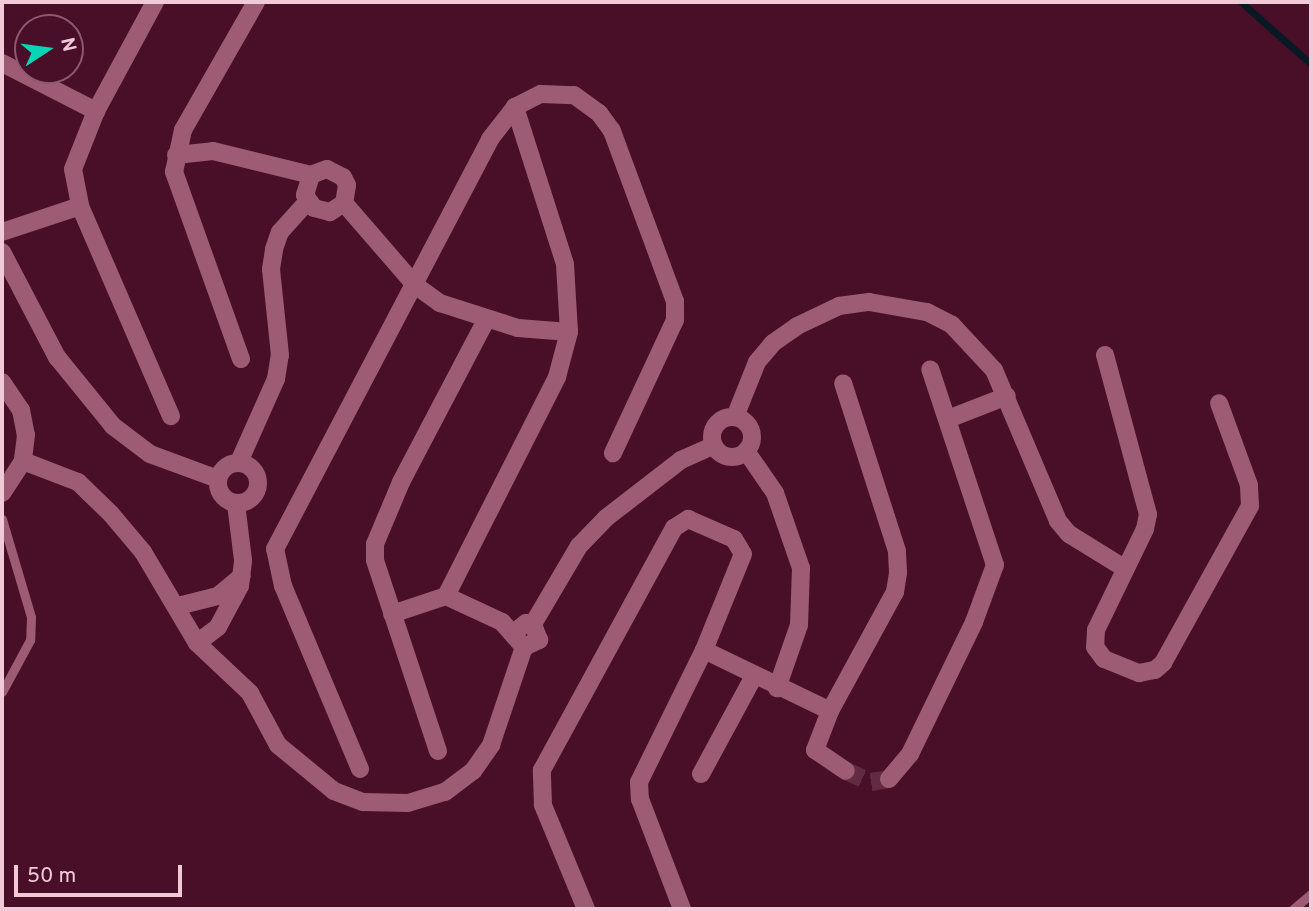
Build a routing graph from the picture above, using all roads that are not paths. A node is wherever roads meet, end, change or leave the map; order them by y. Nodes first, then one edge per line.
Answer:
1 (155, 2) edge
2 (256, 2) edge
3 (2, 63) edge
4 (515, 107) junction
5 (96, 111) junction
6 (176, 155) junction
7 (311, 176) junction
8 (308, 201) junction
9 (344, 203) junction
10 (80, 206) junction
11 (2, 232) edge
12 (2, 252) edge
13 (415, 285) junction
14 (486, 320) junction
15 (569, 332) junction
16 (1105, 355) dead end
17 (241, 359) dead end
18 (930, 369) dead end
19 (2, 382) edge
20 (843, 383) dead end
21 (1007, 396) junction
22 (1219, 403) dead end
23 (170, 416) dead end
24 (735, 417) junction
25 (948, 419) junction
26 (714, 445) junction
27 (746, 451) junction
28 (613, 453) dead end
29 (23, 461) junction
30 (239, 462) junction
31 (218, 479) junction
32 (2, 493) edge
33 (236, 503) junction
34 (2, 519) edge
35 (1124, 568) junction
36 (242, 576) junction
37 (446, 596) junction
38 (178, 606) junction
39 (391, 614) junction
40 (519, 640) junction
41 (197, 643) junction
42 (704, 650) junction
43 (754, 676) junction
44 (777, 688) junction
45 (2, 692) edge
46 (830, 711) junction
47 (438, 751) dead end
48 (360, 769) dead end
49 (846, 771) tunnel mouth
50 (701, 775) dead end
51 (889, 779) dead end
52 (1311, 894) edge
53 (586, 909) edge
54 (681, 909) edge
55 (1293, 909) edge

1 - 5 street
2 - 6 street
3 - 5 street
4 - 13 street
4 - 15 street
4 - 28 street
5 - 10 street
6 - 7 street
6 - 17 street
7 - 8 street
7 - 9 street
8 - 9 street
8 - 30 street
9 - 13 street
10 - 11 street
10 - 23 street
12 - 31 street
13 - 14 street
13 - 48 street
14 - 15 street
14 - 39 street
15 - 37 street
16 - 35 street
18 - 25 street
19 - 29 street
20 - 46 street
21 - 24 street
21 - 25 street
21 - 35 street
22 - 35 street
24 - 26 street
24 - 27 street
25 - 51 street
26 - 27 street
26 - 40 street
27 - 44 street
29 - 32 street
29 - 38 street
30 - 31 street
30 - 33 street
31 - 33 street
33 - 36 street
34 - 45 lane
36 - 38 street
36 - 41 street
37 - 39 street
37 - 40 street
38 - 41 street
39 - 47 street
40 - 41 street
42 - 43 street
42 - 53 street
42 - 54 street
43 - 44 street
43 - 50 street
44 - 46 street
46 - 49 street
52 - 55 lane

